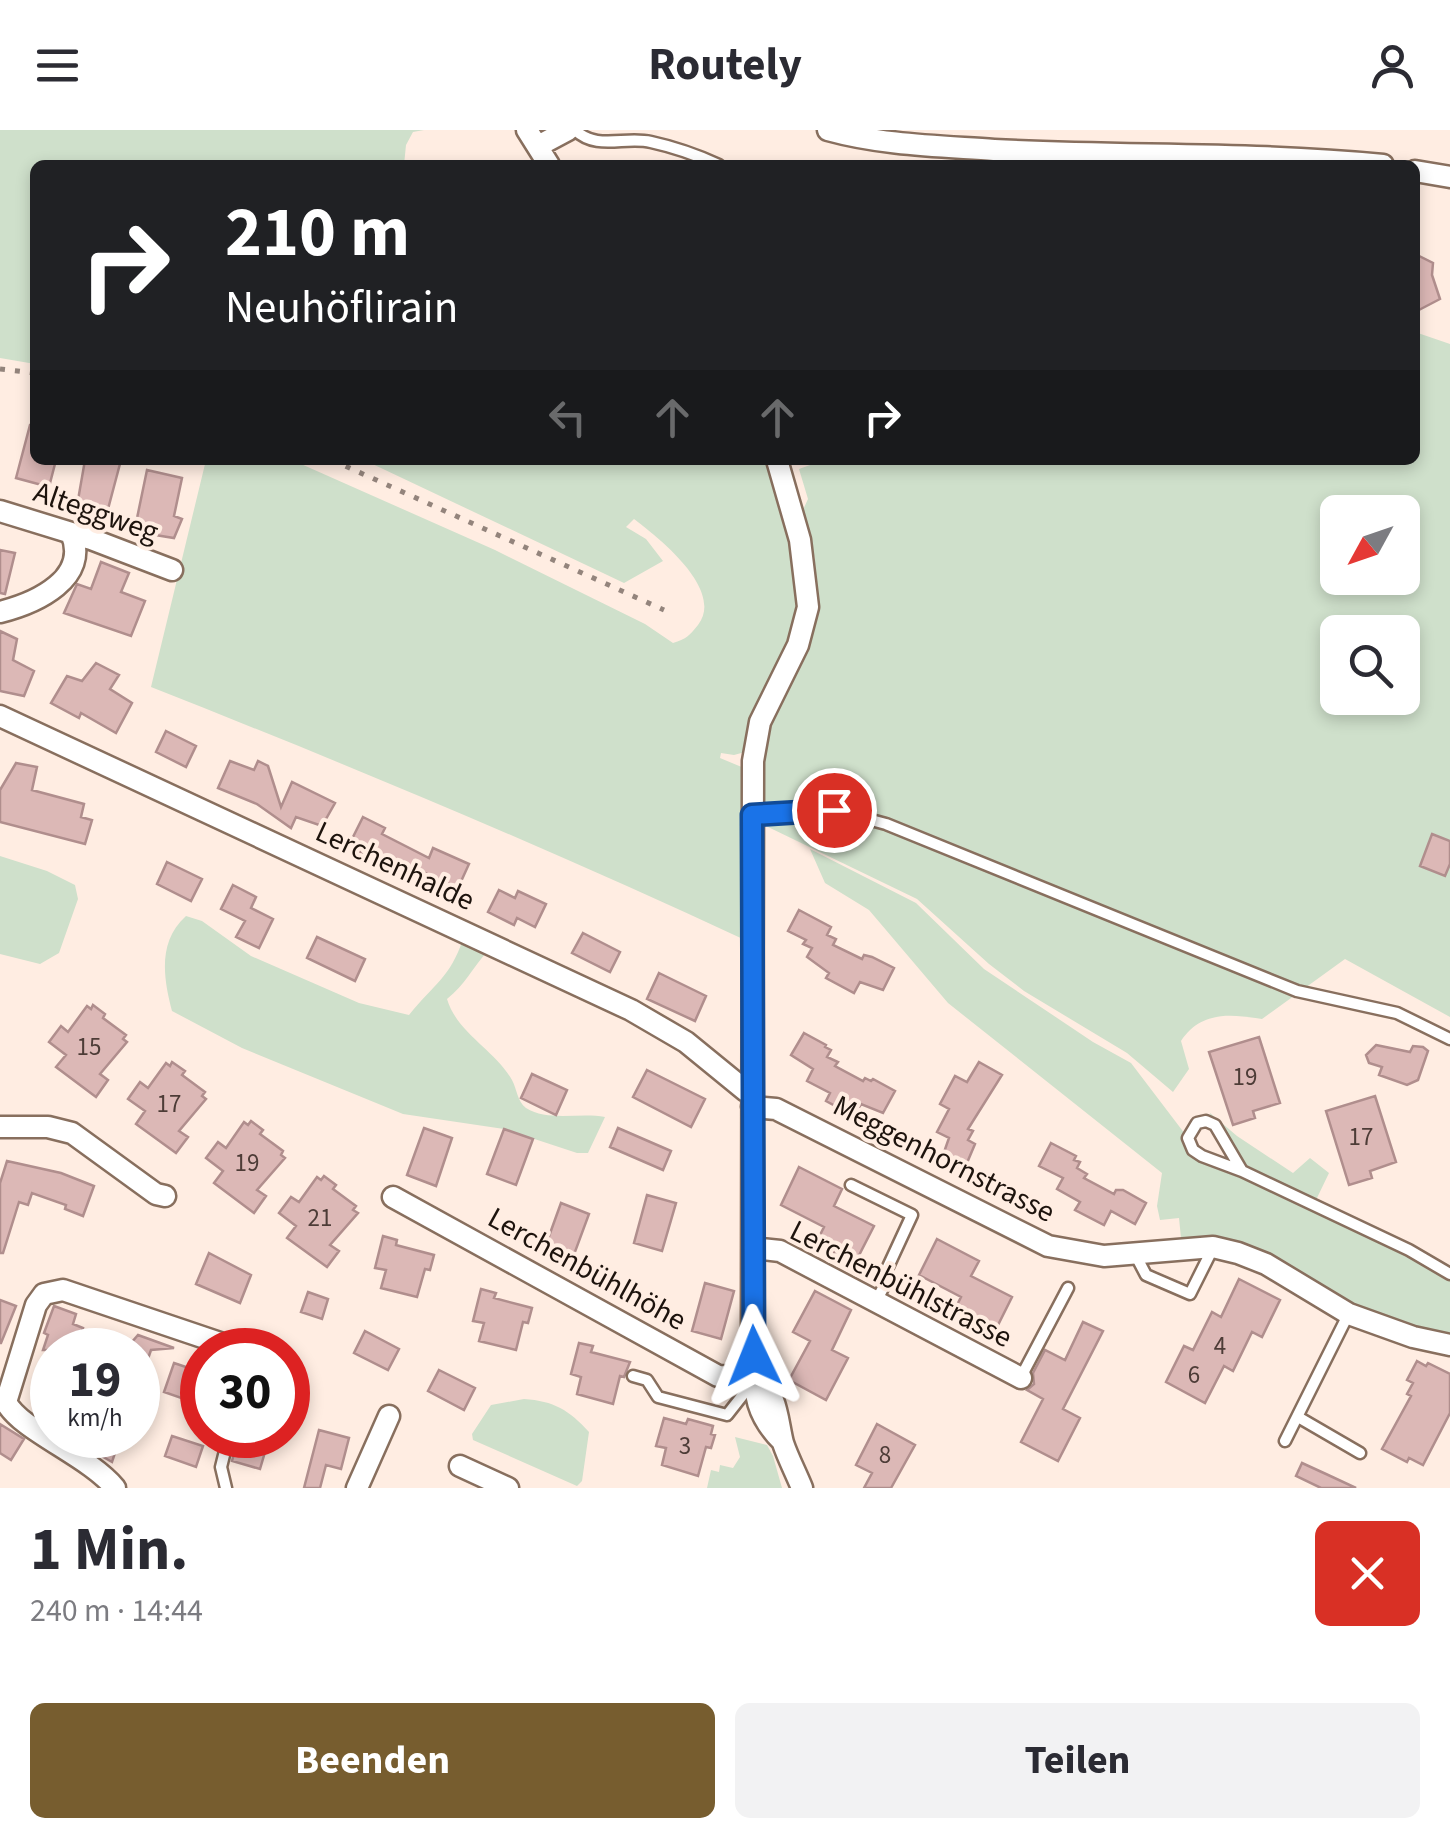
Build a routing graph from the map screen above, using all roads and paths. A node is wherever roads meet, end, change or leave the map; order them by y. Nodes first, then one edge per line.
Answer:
1 (572, 130) edge
2 (828, 130) edge
3 (640, 135) edge
4 (533, 138) edge
5 (546, 160) edge
6 (708, 160) edge
7 (1325, 160) edge
8 (1420, 172) edge
9 (1450, 178) edge
10 (778, 465) edge
11 (0, 511) edge
12 (72, 533) junction
13 (172, 570) dead end
14 (0, 612) edge
15 (0, 716) edge
16 (752, 815) junction
17 (1450, 1039) edge
18 (752, 1099) junction
19 (0, 1127) edge
20 (1242, 1171) junction
21 (851, 1185) dead end
22 (165, 1196) dead end
23 (393, 1197) dead end
24 (1213, 1247) junction
25 (753, 1248) junction
26 (1135, 1254) junction
27 (1450, 1274) edge
28 (1068, 1288) dead end
29 (876, 1301) junction
30 (1349, 1314) junction
31 (180, 1329) edge
32 (1450, 1345) edge
33 (632, 1376) dead end
34 (756, 1378) junction
35 (1021, 1378) joint
36 (388, 1416) dead end
37 (1298, 1416) junction
38 (1285, 1441) dead end
39 (1360, 1453) dead end
40 (223, 1458) edge
41 (460, 1466) dead end
42 (503, 1487) edge
43 (115, 1488) edge
44 (226, 1488) edge
45 (357, 1488) edge
46 (802, 1488) edge

1 - 3 lane
1 - 4 street
2 - 7 street
3 - 6 lane
4 - 5 street
8 - 9 street
10 - 16 street, Lerchenbühlstrasse
11 - 12 street, Alteggweg
12 - 13 street, Alteggweg
12 - 14 street
15 - 18 street, Lerchenhalde
16 - 17 lane
16 - 18 street, Lerchenbühlstrasse
18 - 25 street, Lerchenbühlstrasse
18 - 26 street, Meggenhornstrasse
19 - 22 street
20 - 20 lane
20 - 27 lane
21 - 29 lane
23 - 34 street, Lerchenbühlhöhe
24 - 26 street, Meggenhornstrasse
24 - 26 lane
24 - 30 street, Meggenhornstrasse
25 - 29 street, Lerchenbühlstrasse
25 - 34 street, Lerchenbühlstrasse
28 - 35 lane
29 - 35 street, Lerchenbühlstrasse
30 - 32 street, Meggenhornstrasse
30 - 37 lane
31 - 43 street
33 - 34 lane
34 - 46 street, Lerchenbühlstrasse
36 - 45 street
37 - 38 lane
37 - 39 lane
40 - 44 lane
41 - 42 street

